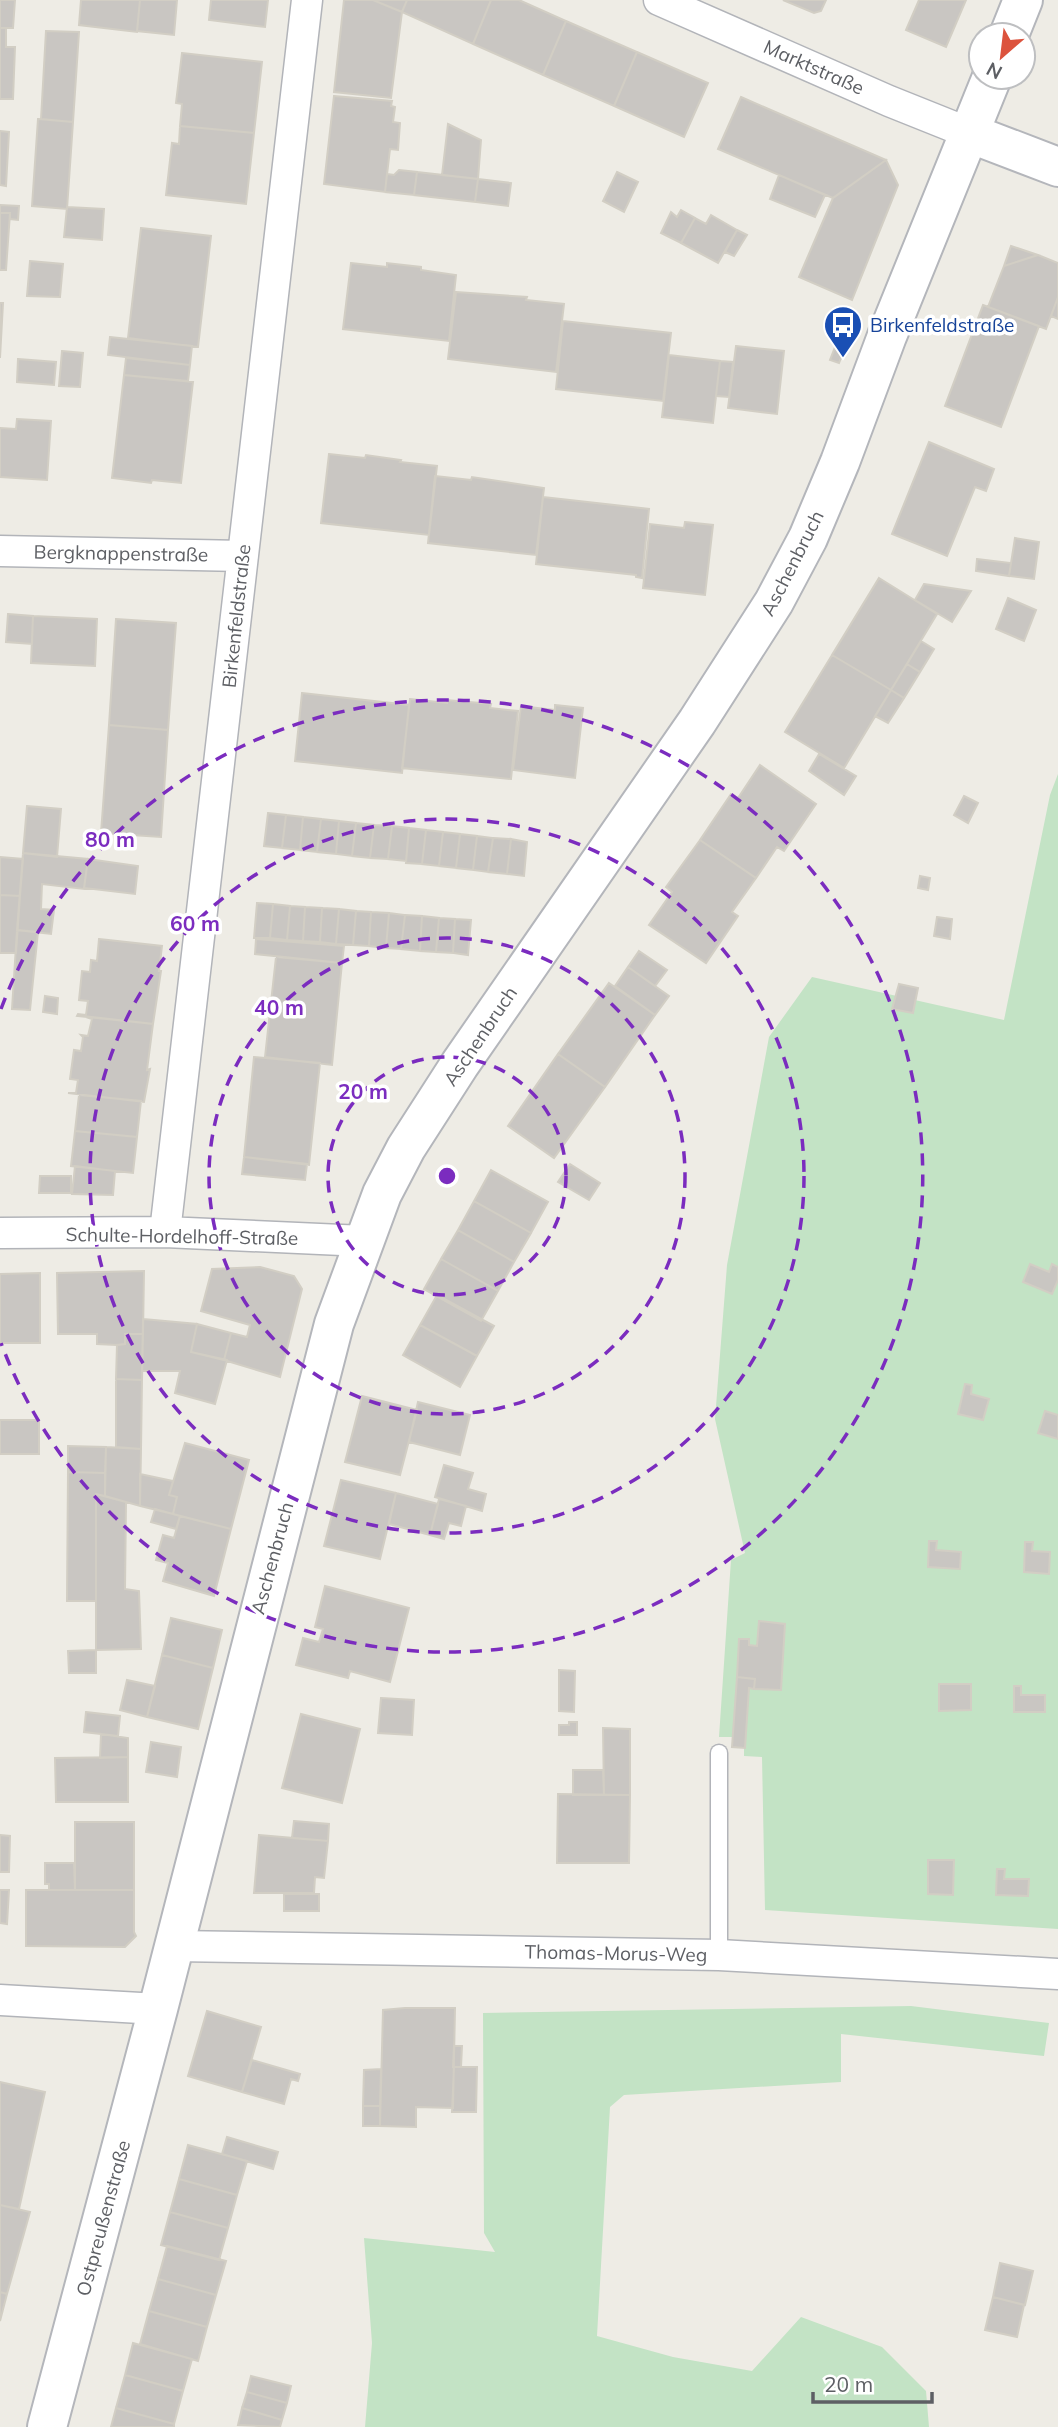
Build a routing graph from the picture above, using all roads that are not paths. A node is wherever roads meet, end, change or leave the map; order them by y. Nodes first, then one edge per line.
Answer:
1 (307, 0) edge
2 (659, 0) edge
3 (1023, 0) edge
4 (1015, 21) edge
5 (986, 91) edge
6 (969, 133) junction
7 (1058, 167) edge
8 (0, 551) edge
9 (243, 556) junction
10 (0, 1233) edge
11 (165, 1233) junction
12 (364, 1241) junction
13 (719, 1753) dead end
14 (174, 1946) junction
15 (719, 1955) junction
16 (1058, 1974) edge
17 (0, 2000) edge
18 (158, 2009) junction
19 (47, 2427) edge

1 - 9 street, Birkenfeldstraße
2 - 6 street, Marktstraße
3 - 4 street
5 - 6 street, Aschenbruch
6 - 7 street
6 - 12 street, Aschenbruch
8 - 9 street, Bergknappenstraße
9 - 11 street, Birkenfeldstraße
10 - 11 street, Schulte-Hordelhoff-Straße
11 - 12 street, Schulte-Hordelhoff-Straße
12 - 14 street, Aschenbruch
13 - 15 lane
14 - 15 street, Thomas-Morus-Weg
14 - 18 street, Aschenbruch
15 - 16 street, Thomas-Morus-Weg
17 - 18 street
18 - 19 street, Ostpreußenstraße

